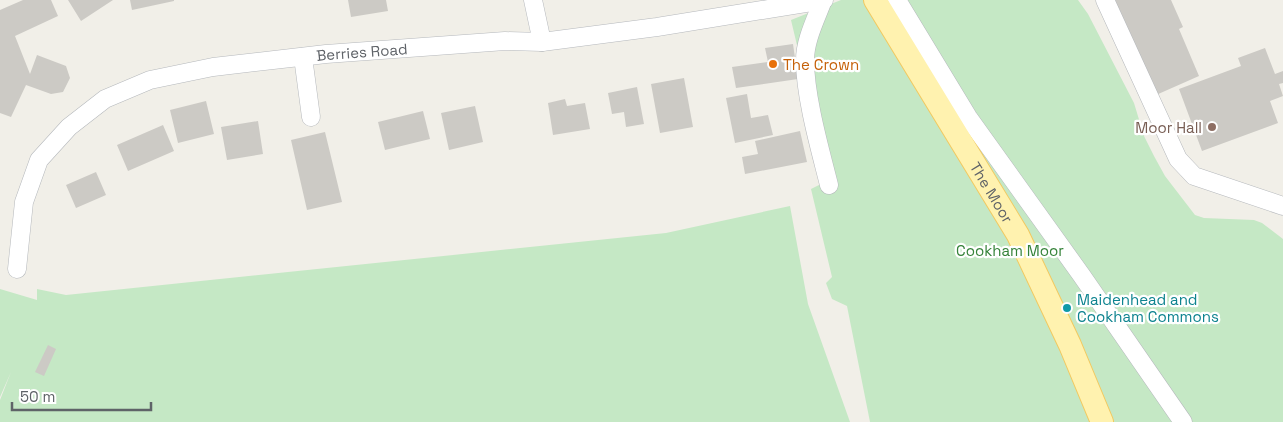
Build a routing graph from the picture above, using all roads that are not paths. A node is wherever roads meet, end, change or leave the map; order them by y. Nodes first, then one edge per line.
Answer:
1 (533, 0) edge
2 (823, 0) edge
3 (875, 0) edge
4 (897, 0) edge
5 (1105, 0) edge
6 (542, 42) junction
7 (302, 57) junction
8 (312, 117) dead end
9 (829, 186) dead end
10 (1283, 206) edge
11 (17, 269) dead end
12 (1102, 422) edge
13 (1182, 422) edge

1 - 6 street
2 - 6 street, Berries Road
2 - 9 street
3 - 12 main road, The Moor
4 - 13 street
5 - 10 street
6 - 7 street, Berries Road
7 - 8 street
7 - 11 street, Berries Road

